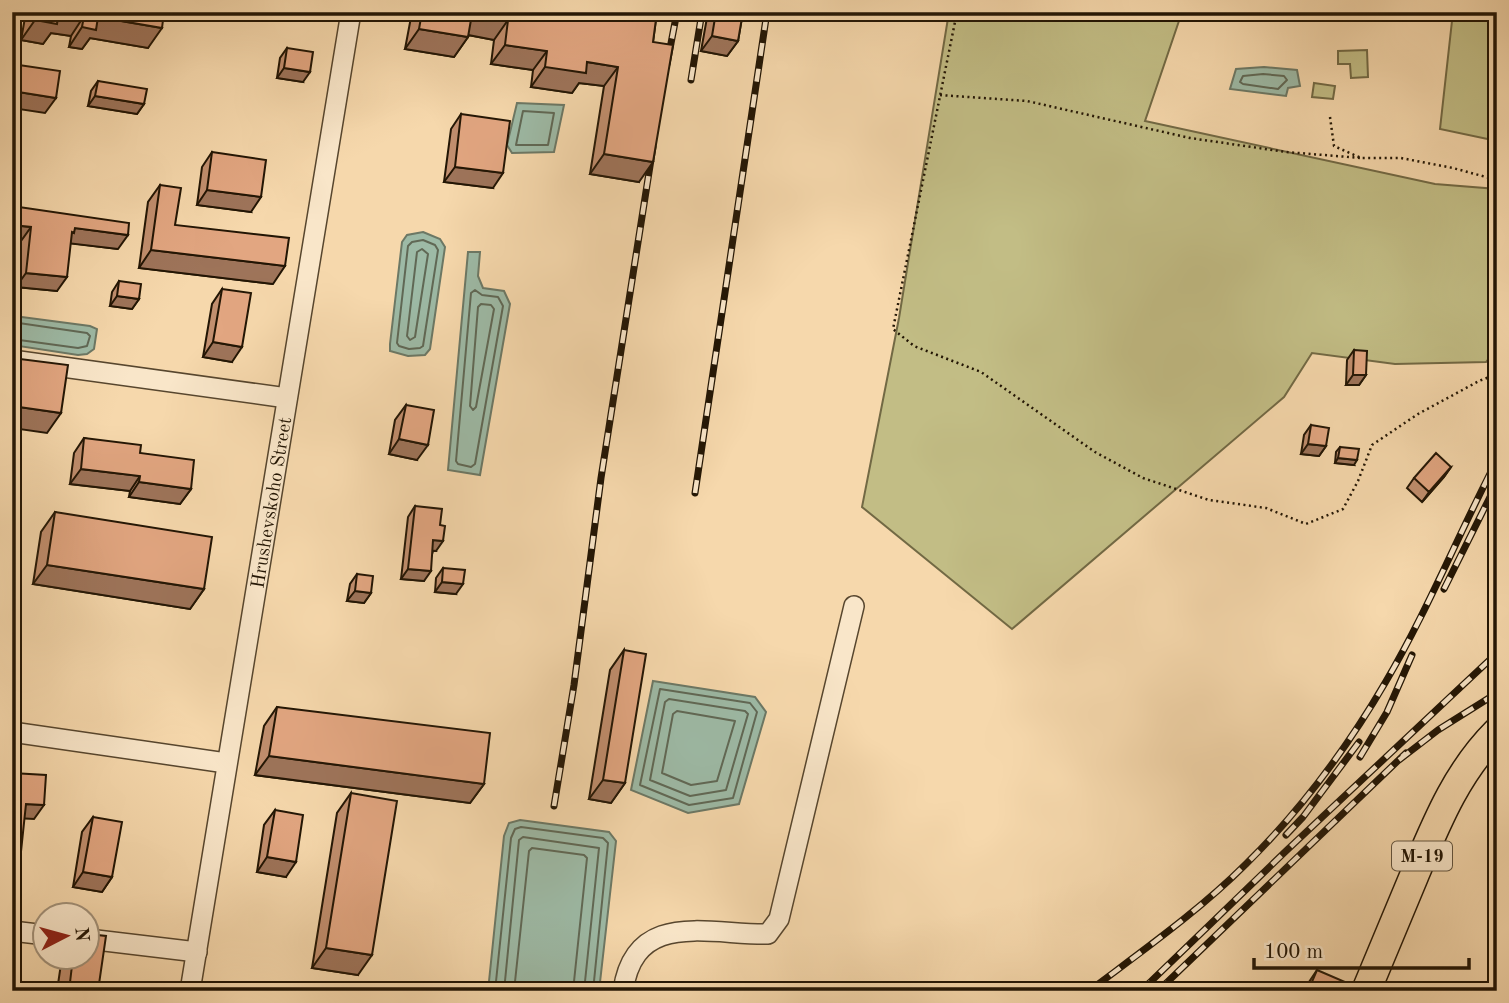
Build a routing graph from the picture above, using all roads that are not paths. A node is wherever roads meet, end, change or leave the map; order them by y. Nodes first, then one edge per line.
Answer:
1 (351, 12) edge
2 (12, 360) edge
3 (287, 398) junction
4 (854, 606) dead end
5 (12, 732) edge
6 (1497, 732) edge
7 (226, 763) junction
8 (12, 931) edge
9 (32, 933) edge
10 (102, 942) edge
11 (197, 952) junction
12 (190, 991) edge
13 (623, 991) edge
14 (1366, 991) edge

1 - 3 street, Hrushevskoho Street
2 - 3 street
3 - 7 street, Hrushevskoho Street
4 - 13 street
5 - 7 street
6 - 14 highway, М-19
7 - 11 street, Hrushevskoho Street
8 - 9 street
10 - 11 street
11 - 12 street, Hrushevskoho Street

